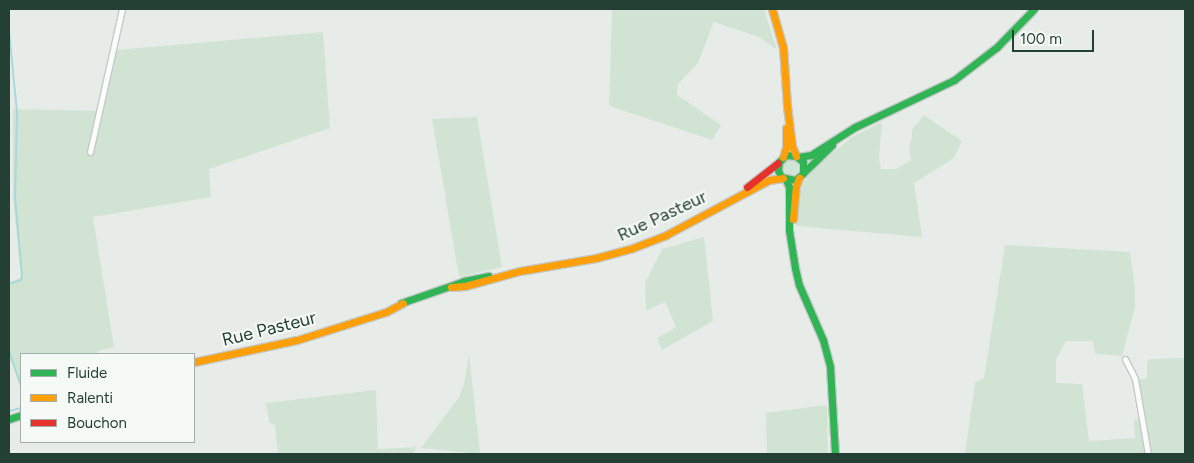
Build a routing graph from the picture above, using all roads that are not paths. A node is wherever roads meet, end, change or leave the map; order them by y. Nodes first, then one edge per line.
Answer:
1 (122, 9) edge
2 (772, 9) edge
3 (1034, 9) edge
4 (787, 106) junction
5 (845, 133) junction
6 (90, 152) dead end
7 (797, 156) junction
8 (781, 160) junction
9 (801, 175) junction
10 (784, 179) junction
11 (726, 202) junction
12 (791, 249) junction
13 (1125, 360) dead end
14 (195, 362) edge
15 (835, 454) edge
16 (1148, 454) edge

1 - 6 street
2 - 4 main road
3 - 5 main road
4 - 7 main road
4 - 8 main road
5 - 7 main road
5 - 9 main road
7 - 8 main road
7 - 9 main road
8 - 10 main road
8 - 11 main road, Rue Pasteur
9 - 10 main road
9 - 12 main road
10 - 11 main road, Rue Pasteur
10 - 12 main road
11 - 14 main road, Rue Pasteur
12 - 15 main road
13 - 16 street

